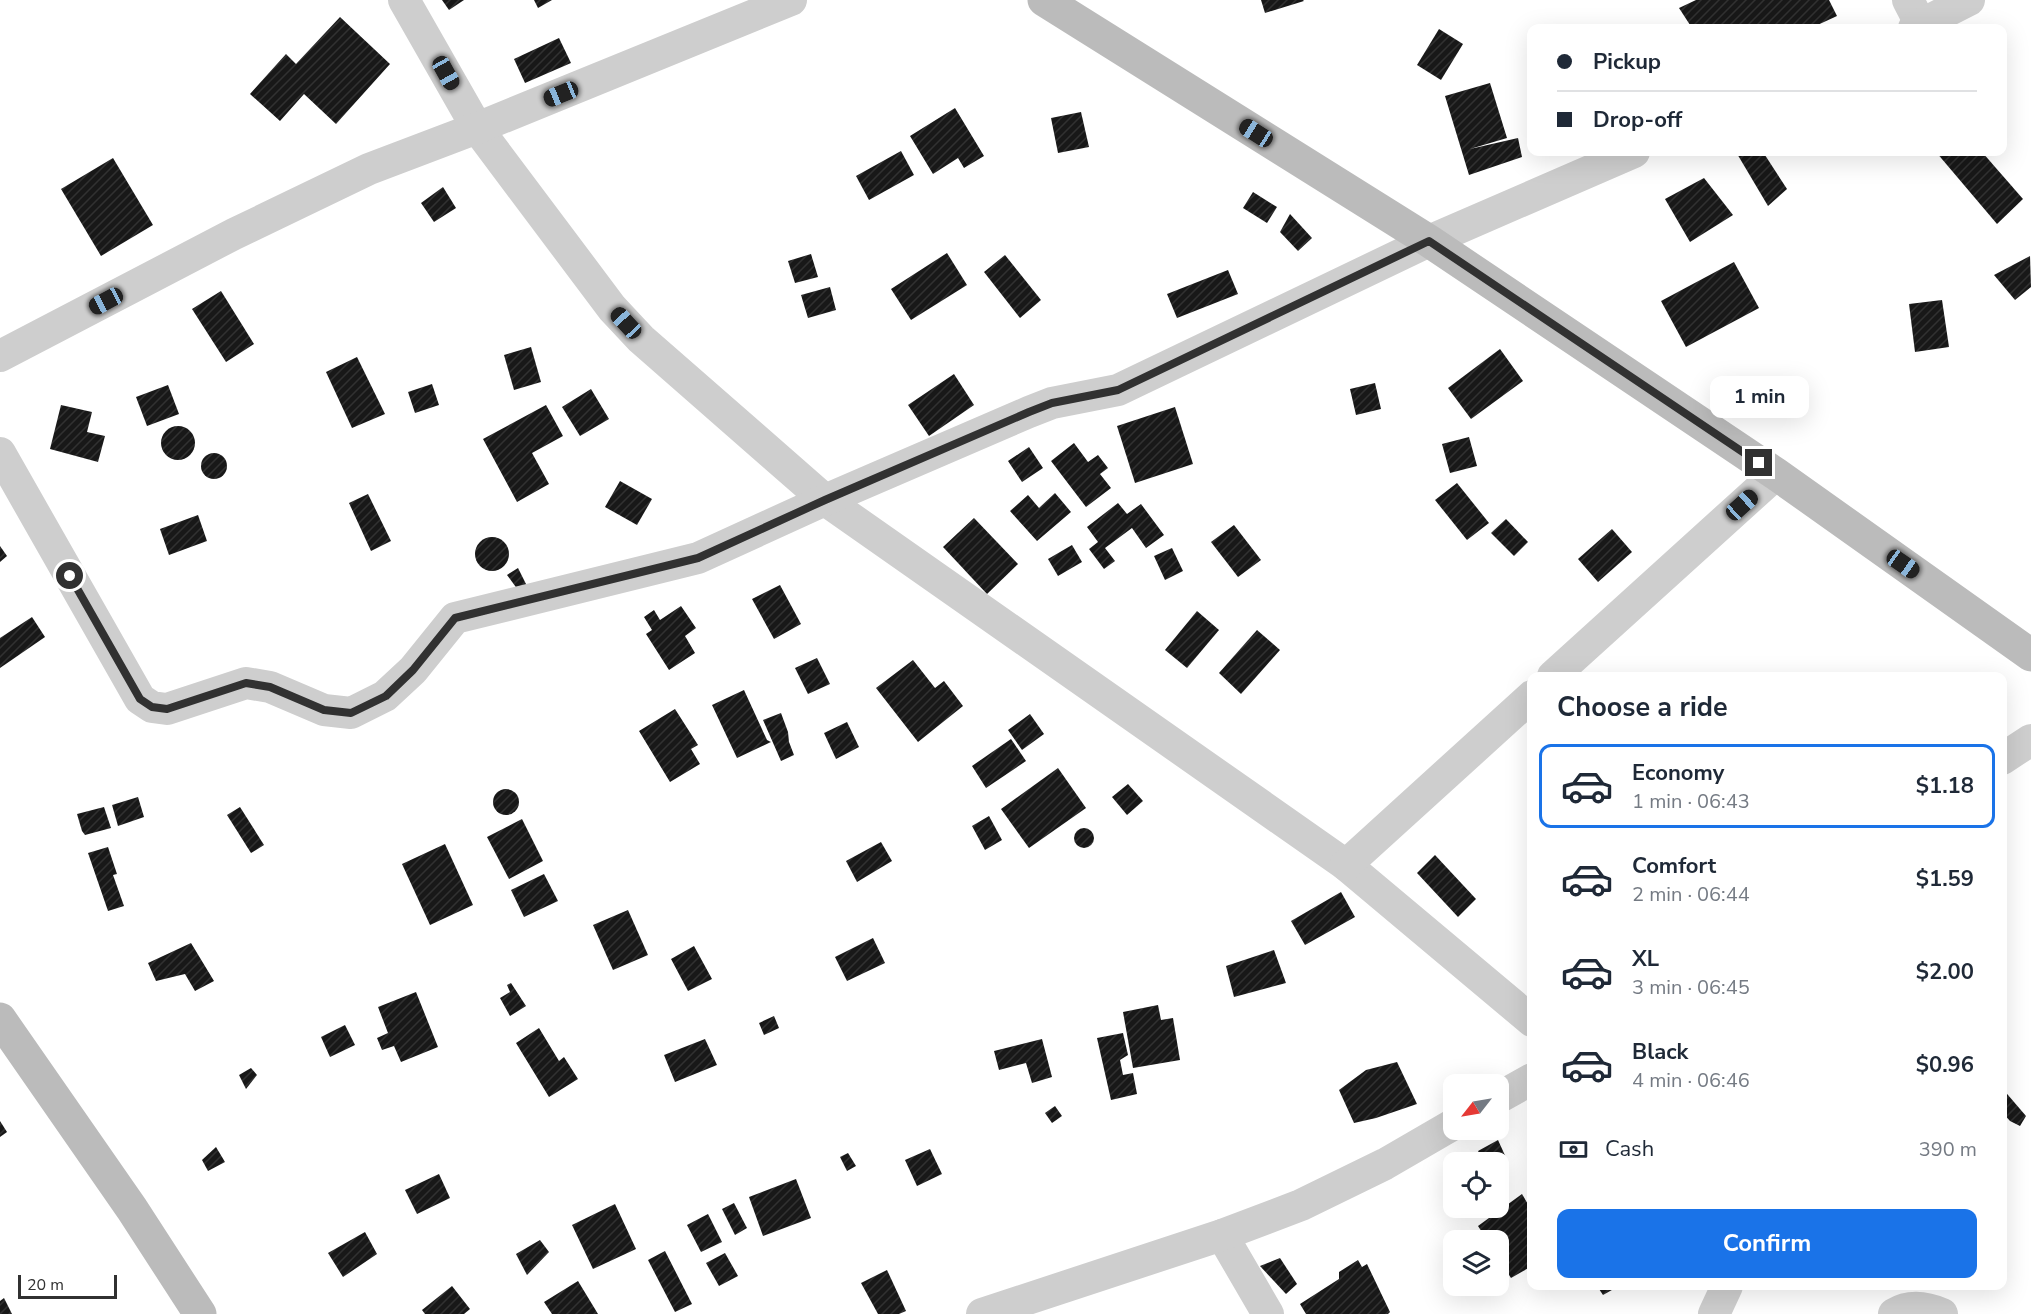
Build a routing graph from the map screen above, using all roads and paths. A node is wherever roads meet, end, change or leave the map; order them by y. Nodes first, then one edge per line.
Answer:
1 (404, 0) edge
2 (791, 0) edge
3 (1044, 0) edge
4 (1969, 0) edge
5 (1914, 18) edge
6 (477, 128) junction
7 (1625, 156) edge
8 (1429, 241) junction
9 (0, 356) edge
10 (0, 453) edge
11 (1776, 474) junction
12 (825, 500) junction
13 (2031, 655) edge
14 (1557, 672) edge
15 (1527, 701) edge
16 (2031, 740) edge
17 (2007, 756) edge
18 (1346, 865) junction
19 (1527, 1017) edge
20 (0, 1019) edge
21 (1527, 1082) edge
22 (1509, 1092) edge
23 (1443, 1130) edge
24 (1222, 1235) junction
25 (1725, 1290) edge
26 (200, 1314) edge
27 (982, 1314) edge
28 (1268, 1314) edge
29 (1714, 1314) edge
30 (1894, 1314) edge
31 (1942, 1314) edge

1 - 6 street
2 - 6 street
3 - 8 street
4 - 5 street
6 - 9 street
6 - 12 street
7 - 8 street
8 - 11 street
8 - 12 street
10 - 12 street
11 - 13 street
11 - 14 street
12 - 18 street
15 - 18 street
16 - 17 street
18 - 19 street
20 - 26 street
21 - 22 street
23 - 24 street
24 - 27 street
24 - 28 street
25 - 29 street
30 - 31 street

